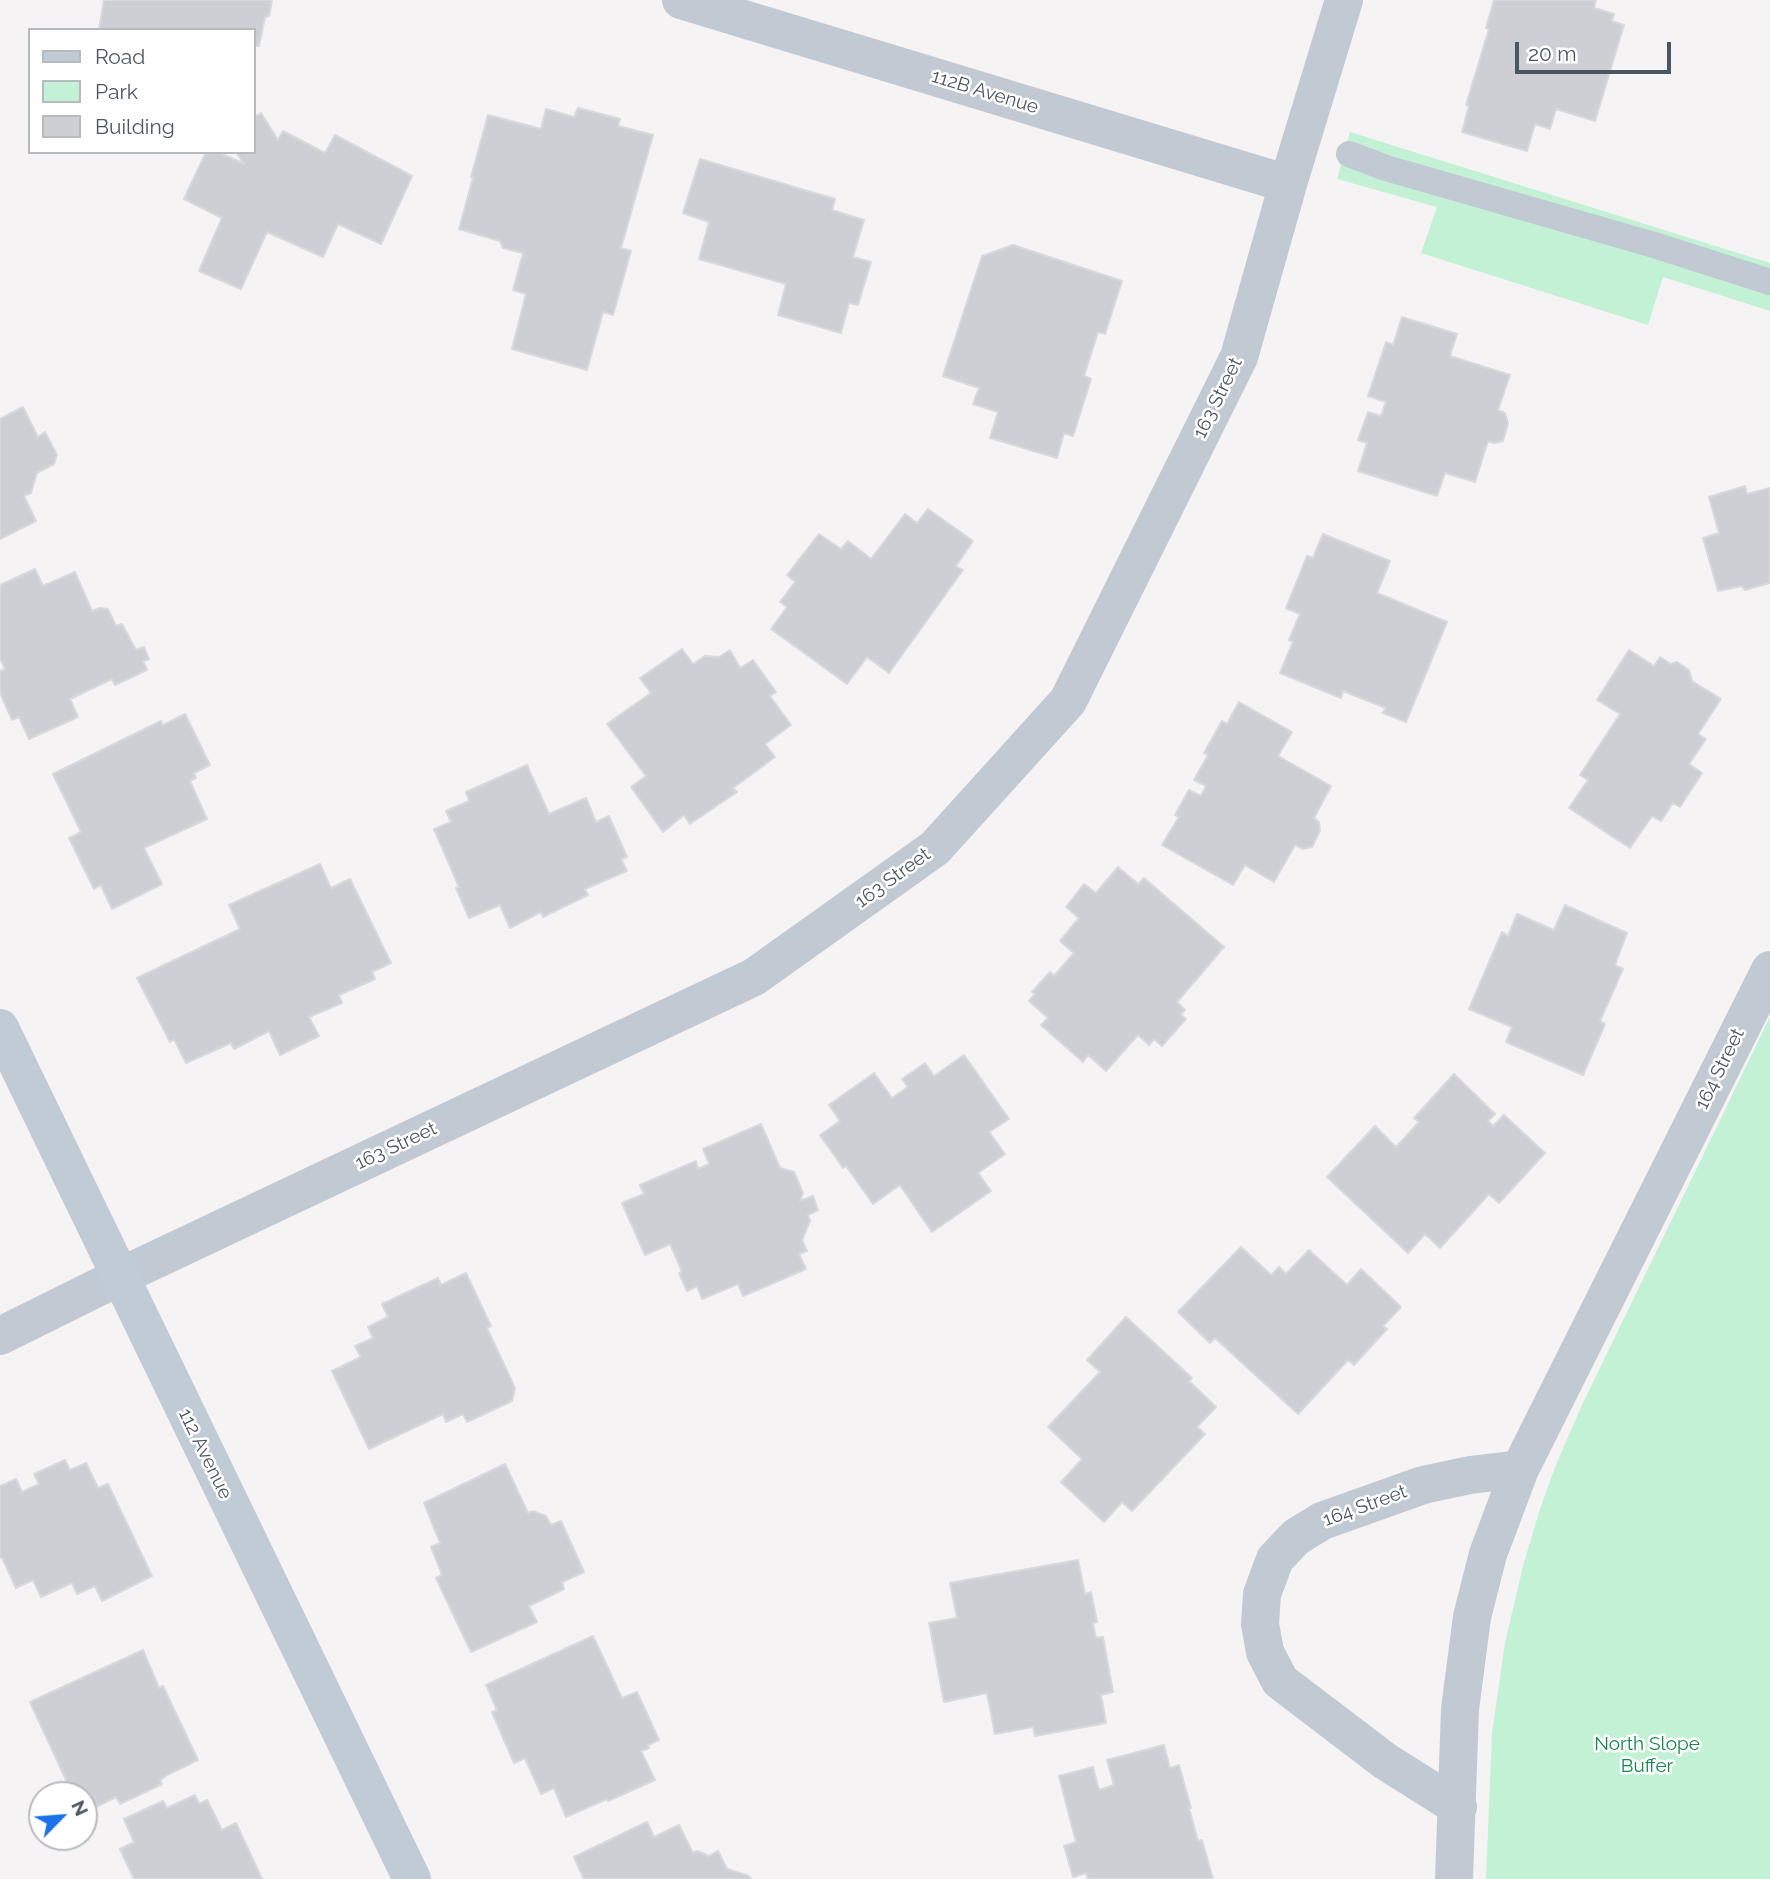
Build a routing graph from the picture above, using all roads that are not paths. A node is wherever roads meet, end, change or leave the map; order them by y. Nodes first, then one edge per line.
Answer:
1 (681, 0) edge
2 (1344, 0) edge
3 (1349, 154) dead end
4 (1288, 184) junction
5 (1770, 282) edge
6 (1770, 970) edge
7 (0, 1028) edge
8 (119, 1277) junction
9 (0, 1336) edge
10 (1520, 1469) junction
11 (1458, 1807) junction
12 (412, 1879) edge
13 (1454, 1879) edge

1 - 4 street, 112B Avenue
2 - 4 street, 163 Street
3 - 5 lane
4 - 8 street, 163 Street
6 - 10 street, 164 Street
7 - 8 street, 112 Avenue
8 - 9 street, 163 Street
8 - 12 street, 112 Avenue
10 - 11 street, 164 Street
10 - 11 street, 164 Street
11 - 13 street, 164 Street

